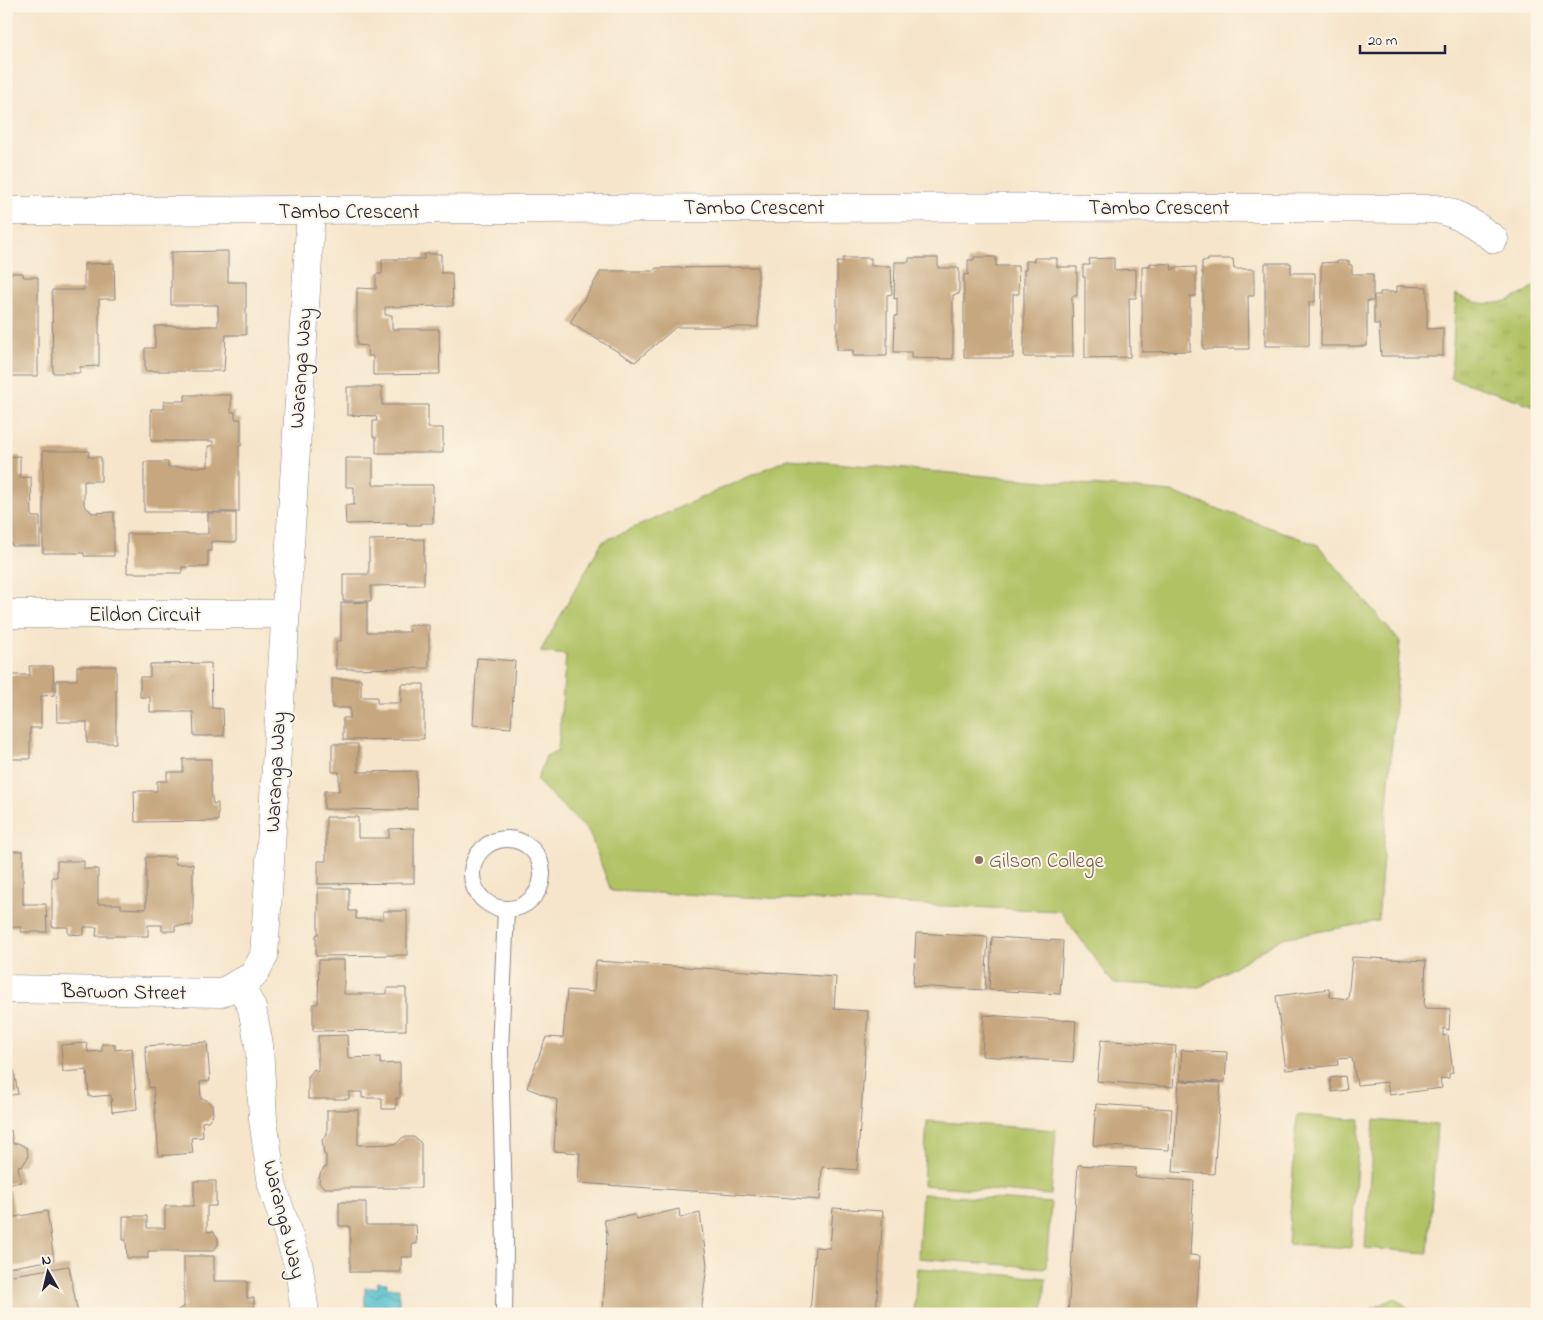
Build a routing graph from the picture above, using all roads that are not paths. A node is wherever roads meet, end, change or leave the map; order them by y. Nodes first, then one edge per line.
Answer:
1 (6, 211) edge
2 (311, 211) junction
3 (1494, 239) dead end
4 (6, 614) edge
5 (285, 614) junction
6 (506, 910) junction
7 (239, 983) junction
8 (6, 989) edge
9 (305, 1314) edge
10 (504, 1314) edge

1 - 2 street, Tambo Crescent
2 - 3 street, Tambo Crescent
2 - 5 street, Waranga Way
4 - 5 street, Eildon Circuit
5 - 7 street, Waranga Way
6 - 6 lane
6 - 10 lane
7 - 8 street, Barwon Street
7 - 9 street, Waranga Way

